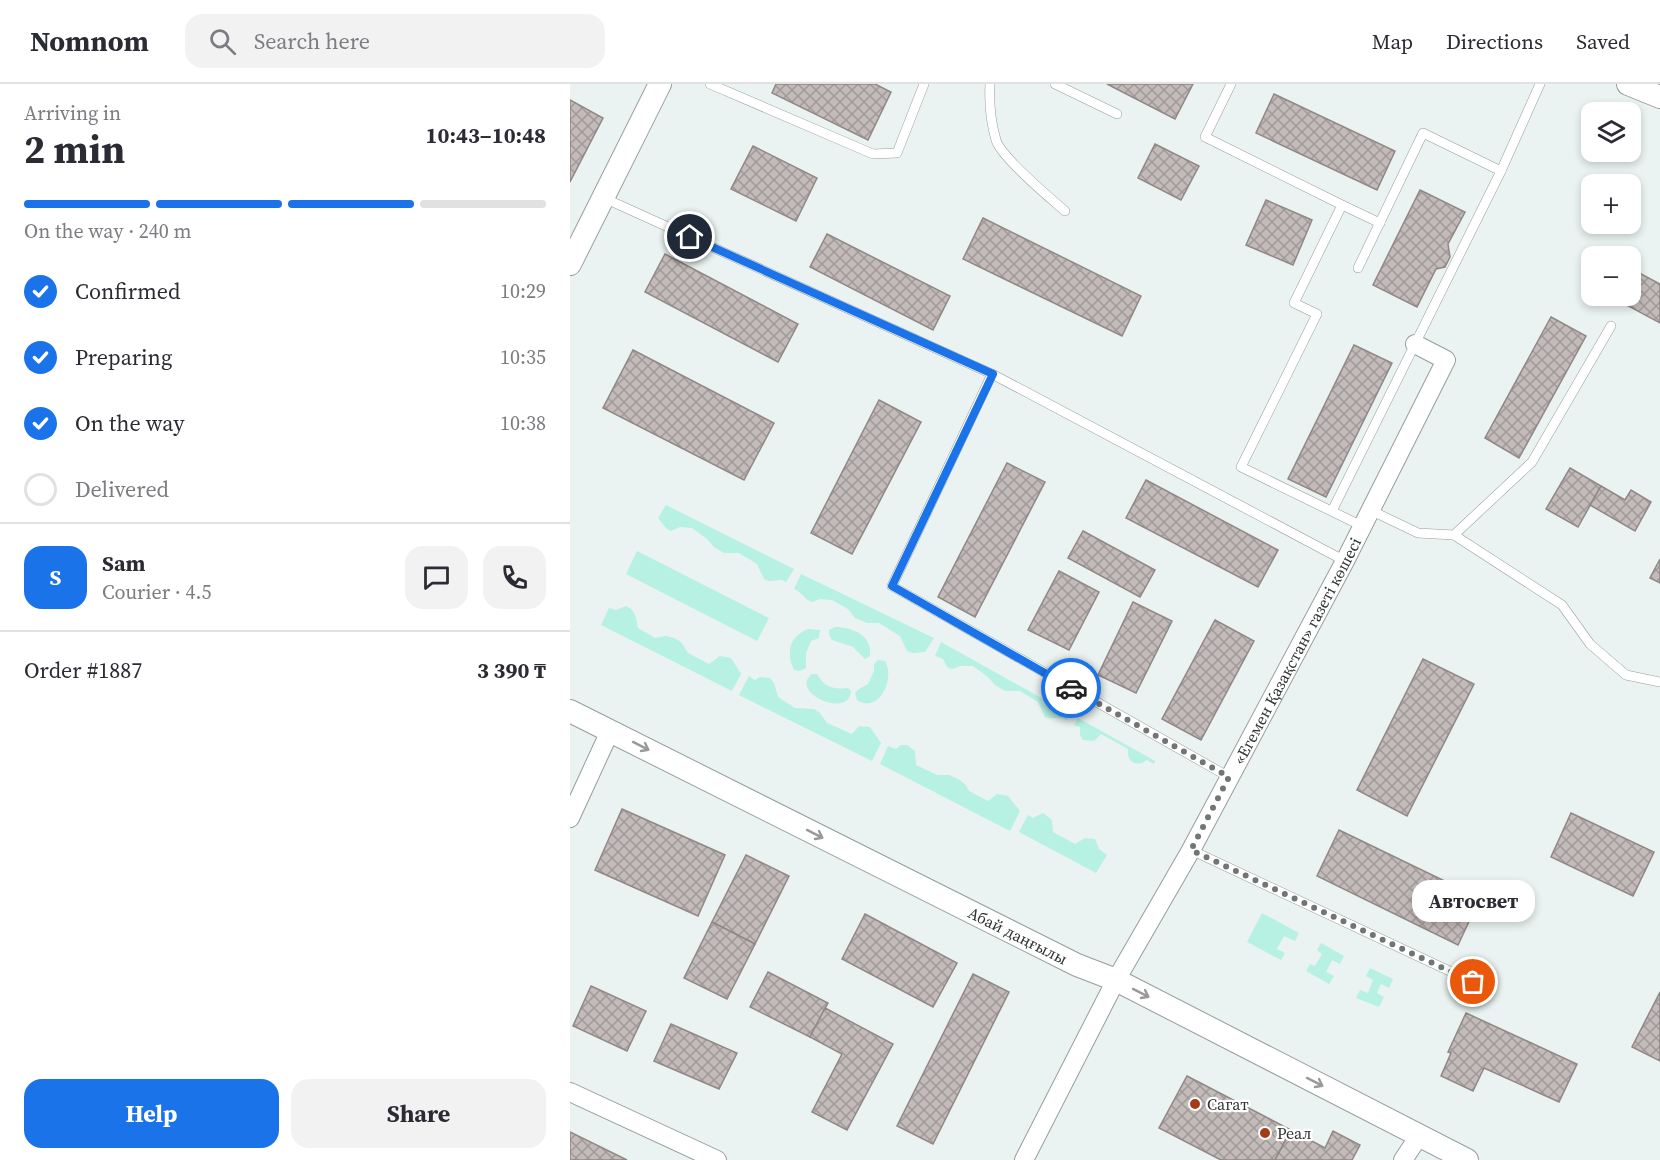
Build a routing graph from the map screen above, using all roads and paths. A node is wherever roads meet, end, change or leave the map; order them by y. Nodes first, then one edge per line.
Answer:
1 (660, 84) edge
2 (710, 84) edge
3 (924, 84) edge
4 (990, 84) edge
5 (1055, 84) edge
6 (1231, 84) edge
7 (1540, 84) edge
8 (1628, 84) edge
9 (1660, 97) edge
10 (1117, 114) dead end
11 (1502, 171) junction
12 (603, 198) junction
13 (1342, 205) junction
14 (1065, 211) dead end
15 (1380, 223) junction
16 (570, 264) edge
17 (1358, 268) dead end
18 (1611, 326) dead end
19 (1415, 344) junction
20 (993, 374) junction
21 (1332, 512) junction
22 (1366, 518) junction
23 (1454, 535) junction
24 (1345, 561) junction
25 (1660, 682) edge
26 (570, 711) edge
27 (610, 730) junction
28 (1229, 777) junction
29 (570, 818) edge
30 (1191, 850) junction
31 (1116, 980) junction
32 (1473, 982) dead end
33 (570, 1092) edge
34 (1419, 1136) junction
35 (717, 1160) edge
36 (1024, 1160) edge
37 (1403, 1160) edge
38 (1467, 1160) edge

1 - 12 street
2 - 3 lane
4 - 14 lane
5 - 10 lane
6 - 13 lane
7 - 11 lane
8 - 9 street
11 - 15 lane
11 - 19 lane
12 - 16 street
12 - 20 lane
13 - 15 lane
13 - 21 lane
15 - 17 lane
18 - 23 lane
19 - 21 lane
19 - 22 street, «Егемен Қазақстан» газеті көшесі
20 - 24 lane
20 - 28 lane
21 - 22 lane
22 - 23 lane
22 - 24 street, «Егемен Қазақстан» газеті көшесі
23 - 25 lane
24 - 28 street, «Егемен Қазақстан» газеті көшесі
26 - 27 street, Абай даңғылы
27 - 29 street
27 -> 31 street, Абай даңғылы
28 - 30 street, «Егемен Қазақстан» газеті көшесі
30 - 31 street, «Егемен Қазақстан» газеті көшесі
30 - 32 lane
31 -> 34 street, Абай даңғылы
31 - 36 street, «Егемен Қазақстан» газеті көшесі
33 - 35 street
34 - 37 street
34 - 38 street, Абай даңғылы

